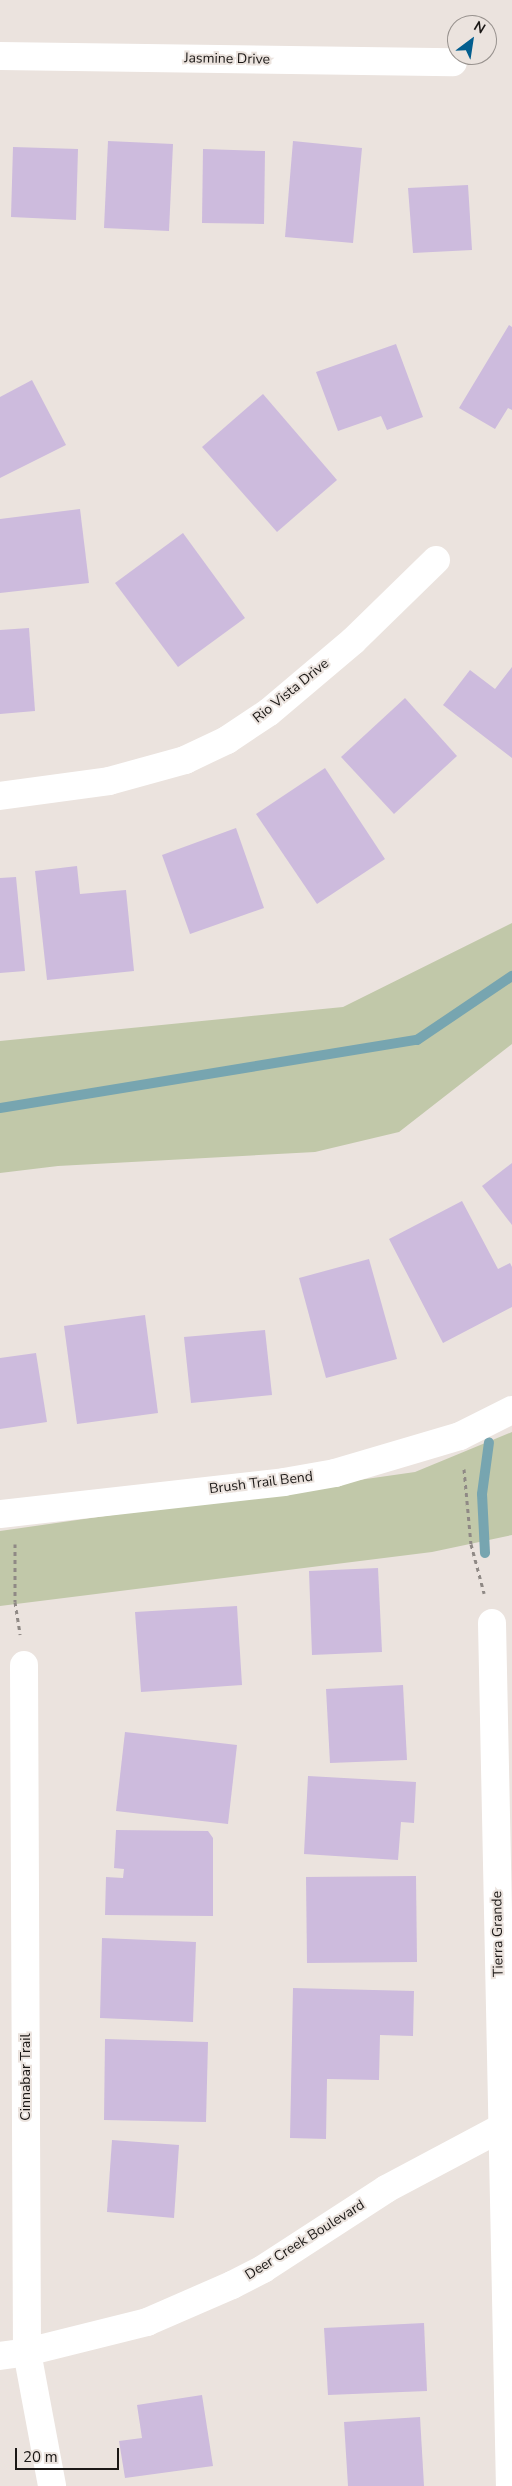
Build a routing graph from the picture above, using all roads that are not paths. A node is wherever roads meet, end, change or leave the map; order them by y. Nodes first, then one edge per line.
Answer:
1 (0, 56) edge
2 (447, 62) edge
3 (436, 560) dead end
4 (0, 796) edge
5 (512, 1410) edge
6 (7, 1513) edge
7 (492, 1623) road end
8 (24, 1665) road end
9 (507, 2124) edge
10 (27, 2352) junction
11 (0, 2356) edge
12 (52, 2486) edge
13 (510, 2486) edge

1 - 2 street, Jasmine Drive
3 - 4 street, Rio Vista Drive
5 - 6 street, Brush Trail Bend
7 - 9 street, Tierra Grande
8 - 10 street, Cinnabar Trail
9 - 10 street, Deer Creek Boulevard
9 - 13 street, Tierra Grande
10 - 11 street, Deer Creek Boulevard
10 - 12 street, Cinnabar Trail

